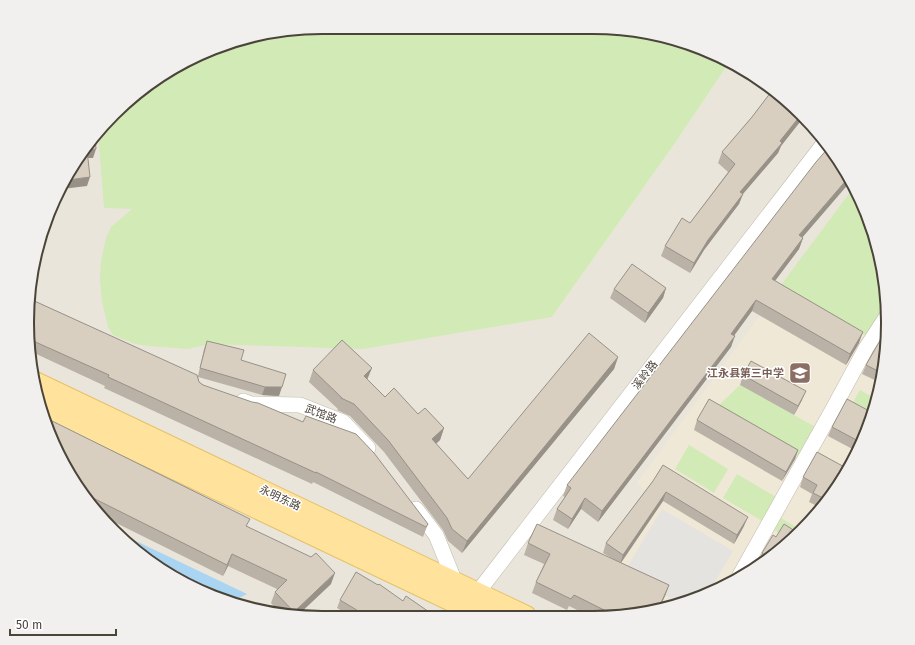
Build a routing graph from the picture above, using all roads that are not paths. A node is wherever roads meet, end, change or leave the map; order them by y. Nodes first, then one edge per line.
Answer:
1 (821, 147) edge
2 (881, 324) edge
3 (41, 385) edge
4 (230, 397) edge
5 (47, 408) edge
6 (377, 458) edge
7 (409, 500) edge
8 (744, 567) edge
9 (455, 582) junction
10 (476, 606) edge
11 (501, 611) edge

1 - 10 street, 溪岭路
2 - 8 street
3 - 9 main road, 永明东路
4 - 6 street, 武馆路
5 - 10 main road, 永明东路
7 - 9 street
9 - 10 main road, 永明东路
10 - 11 main road, 永明东路

